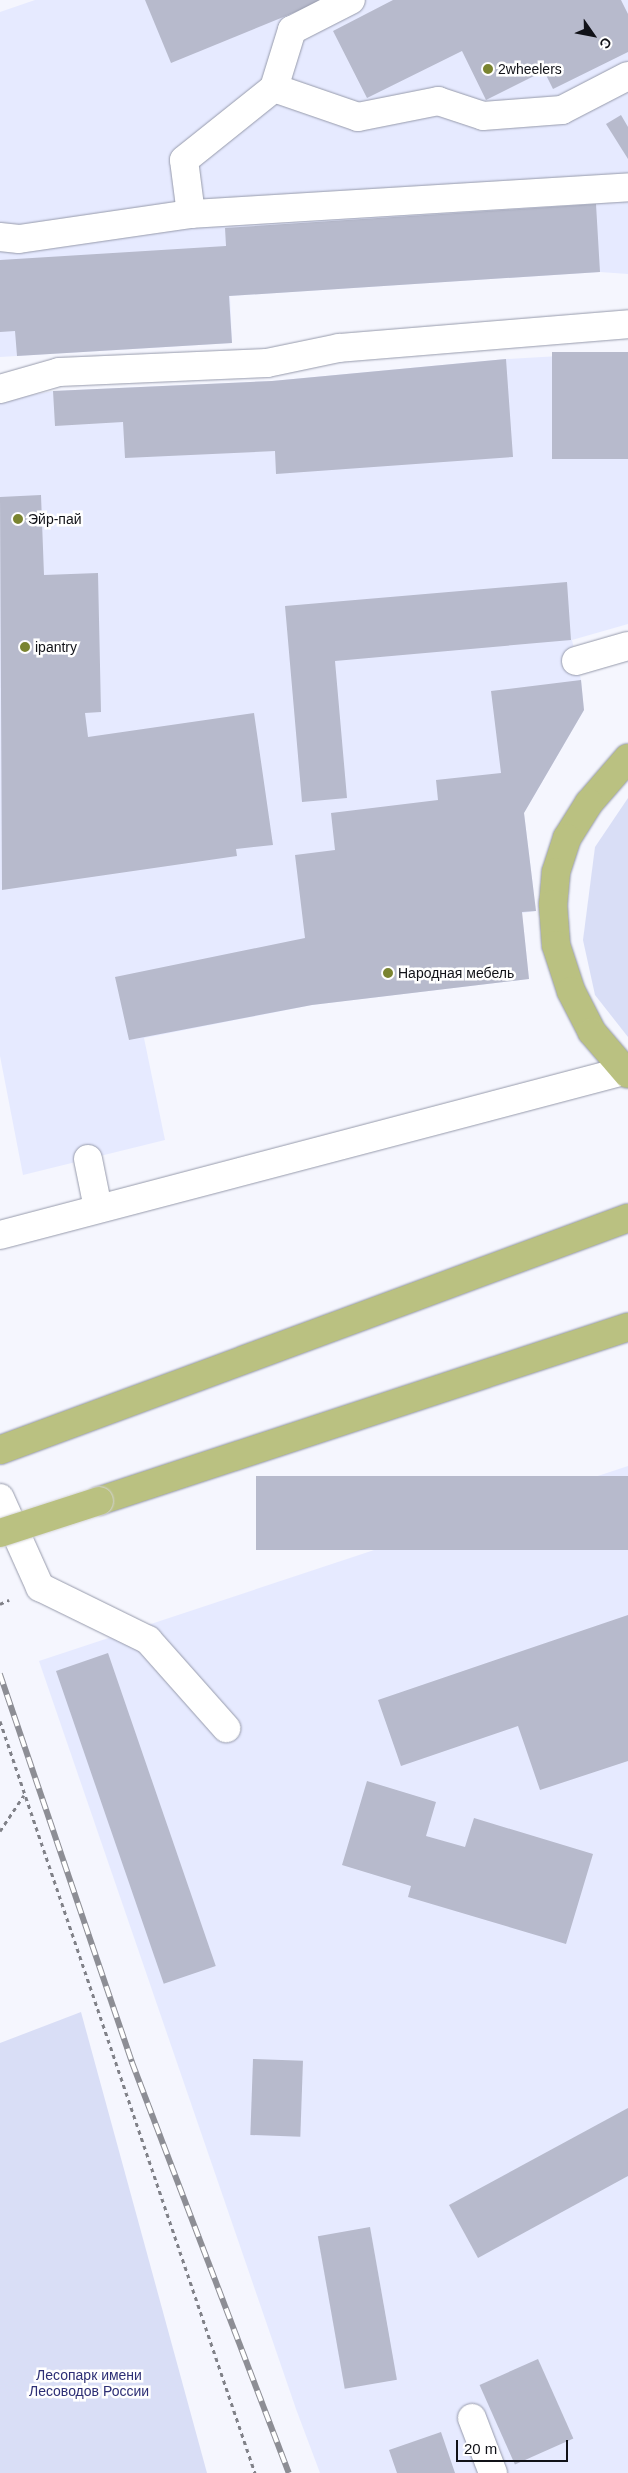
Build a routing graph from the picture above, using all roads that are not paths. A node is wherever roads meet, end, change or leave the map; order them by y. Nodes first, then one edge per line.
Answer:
1 (350, 0) edge
2 (628, 76) edge
3 (274, 88) junction
4 (628, 187) edge
5 (191, 214) junction
6 (0, 237) edge
7 (628, 324) edge
8 (0, 388) edge
9 (628, 646) edge
10 (576, 661) dead end
11 (628, 758) edge
12 (626, 1073) edge
13 (88, 1159) dead end
14 (98, 1208) junction
15 (628, 1218) edge
16 (0, 1235) edge
17 (628, 1327) edge
18 (0, 1450) edge
19 (0, 1498) edge
20 (0, 1534) edge
21 (226, 1728) dead end
22 (472, 2418) dead end
23 (494, 2473) edge

1 - 3 lane
2 - 3 lane
3 - 5 lane
4 - 5 lane
5 - 6 lane
7 - 8 lane
9 - 10 lane
11 - 12 main road
12 - 14 lane
13 - 14 lane
14 - 16 lane
15 - 18 main road
17 - 20 main road, bridge
19 - 21 lane
22 - 23 lane

